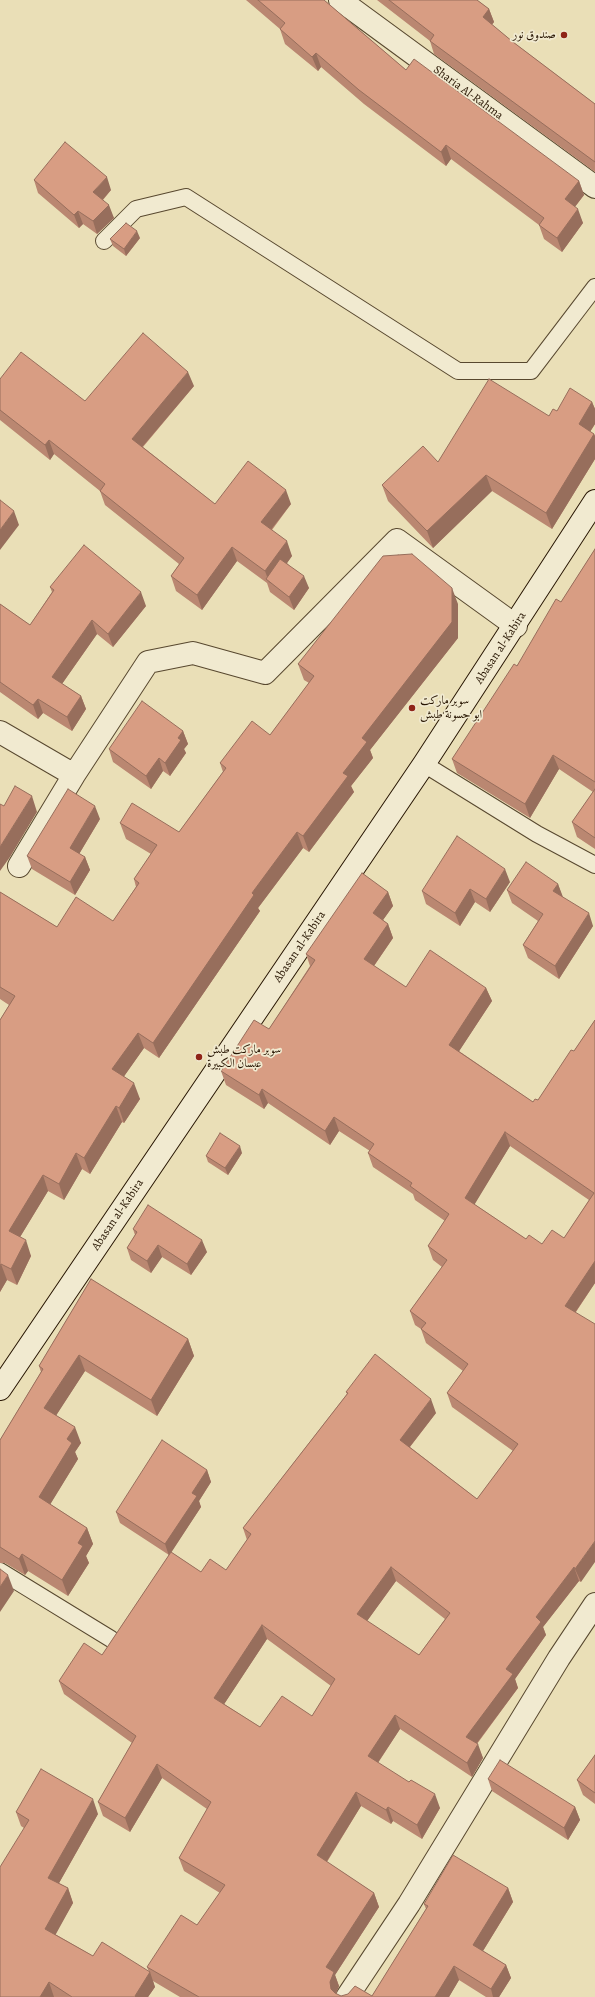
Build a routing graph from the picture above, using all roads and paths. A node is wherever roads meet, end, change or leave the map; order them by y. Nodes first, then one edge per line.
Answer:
1 (340, 0) edge
2 (595, 187) edge
3 (104, 241) dead end
4 (595, 287) edge
5 (595, 501) edge
6 (516, 626) junction
7 (0, 732) edge
8 (424, 764) junction
9 (74, 775) junction
10 (595, 865) edge
11 (19, 866) dead end
12 (0, 1389) edge
13 (0, 1571) edge
14 (595, 1604) edge
15 (111, 1639) edge
16 (347, 1997) edge

1 - 2 street, Sharia Al-Rahma
3 - 4 lane
5 - 6 street, Abasan al-Kabira
6 - 8 street, Abasan al-Kabira
6 - 9 street
7 - 9 street
8 - 10 lane
8 - 12 street, Abasan al-Kabira
9 - 11 street
13 - 15 lane
14 - 16 street

